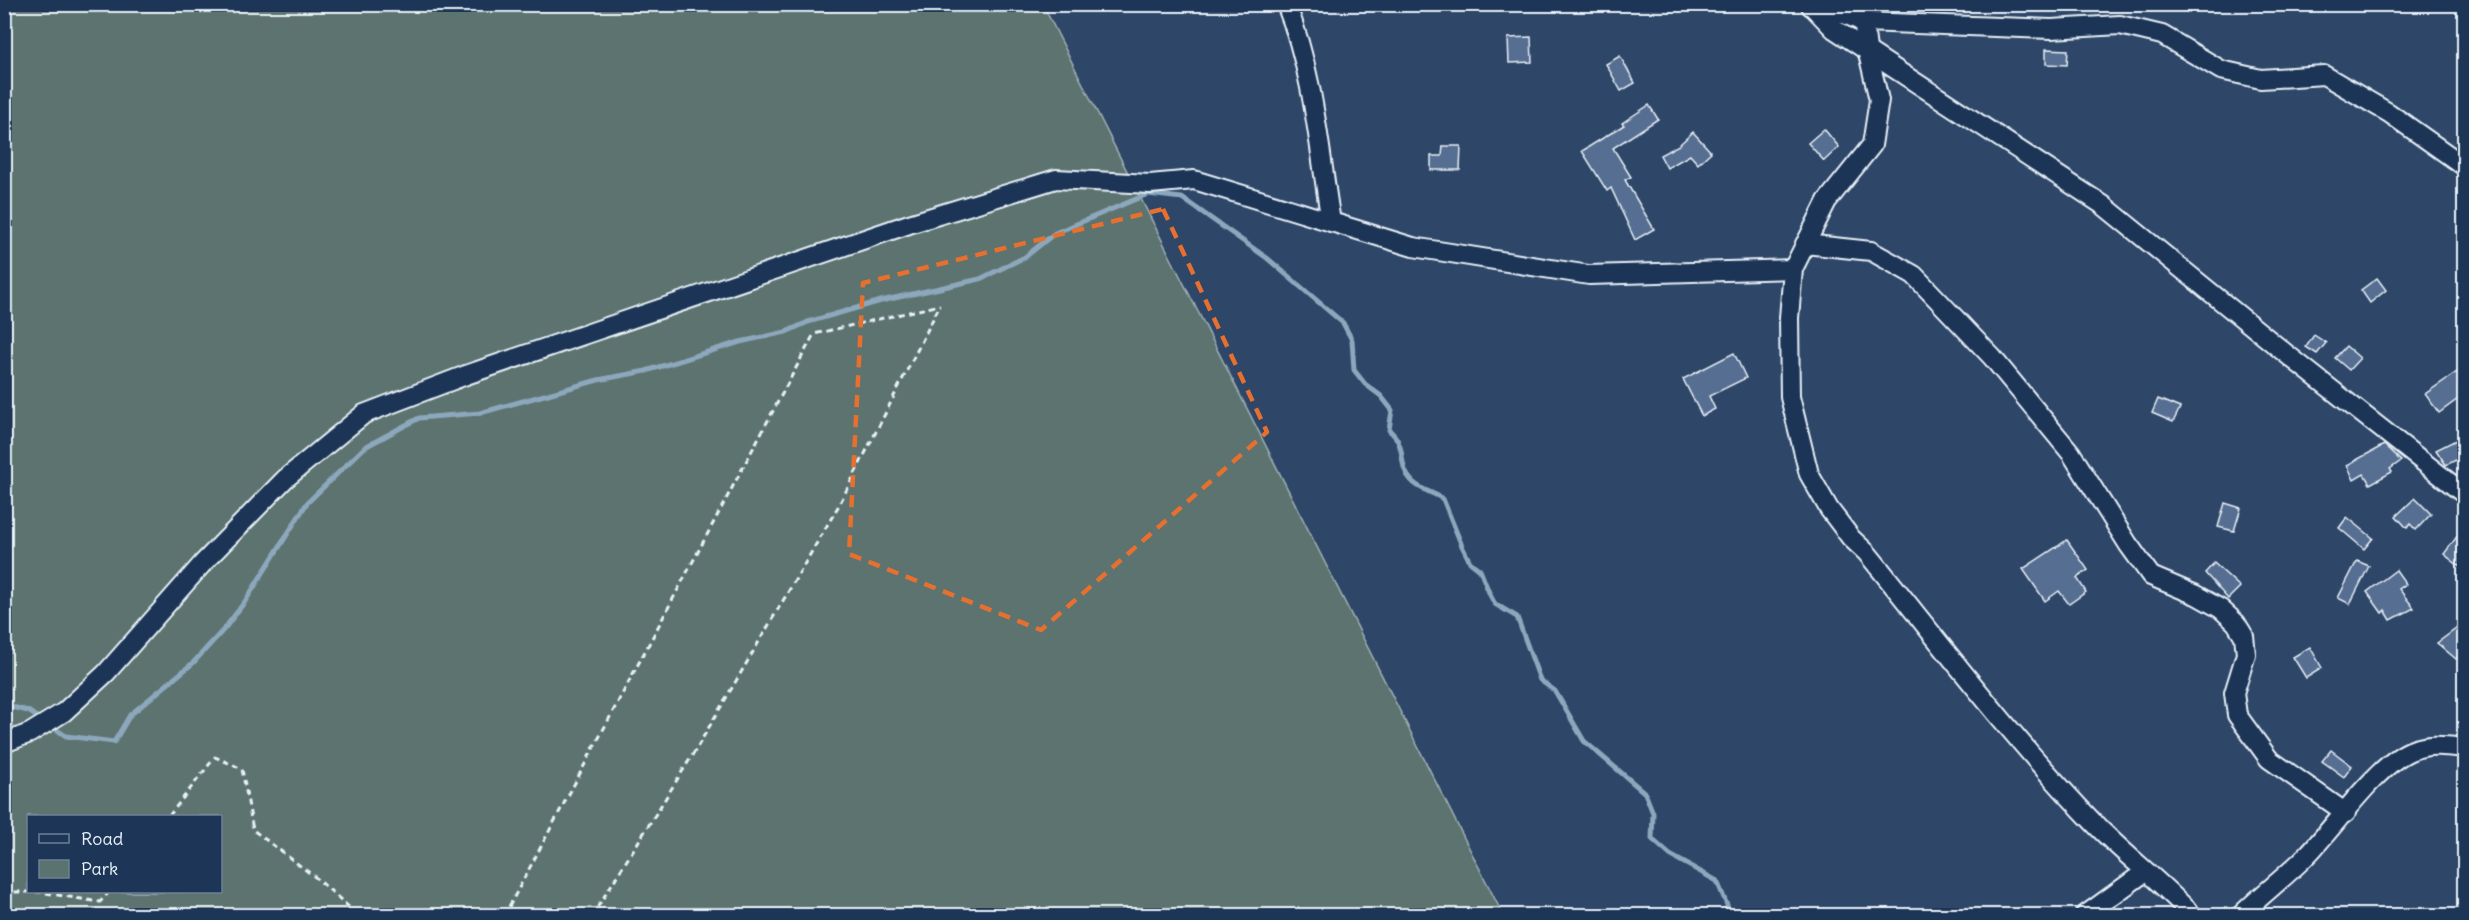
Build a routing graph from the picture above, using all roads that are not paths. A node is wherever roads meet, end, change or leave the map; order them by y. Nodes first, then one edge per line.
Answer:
1 (1286, 4) edge
2 (1811, 5) edge
3 (1862, 14) edge
4 (1867, 48) junction
5 (2464, 166) edge
6 (1331, 222) junction
7 (1805, 244) junction
8 (1793, 269) junction
9 (2464, 494) edge
10 (4, 743) edge
11 (2464, 748) edge
12 (2346, 813) junction
13 (2145, 872) junction
14 (2084, 915) edge
15 (2193, 915) edge
16 (2240, 915) edge

1 - 6 street
2 - 3 street
2 - 4 street
3 - 4 street
3 - 5 street
4 - 7 street
4 - 9 street
6 - 8 street
6 - 10 street
7 - 8 street
7 - 12 street
8 - 13 street
11 - 12 street
12 - 16 street
13 - 14 street
13 - 15 street

